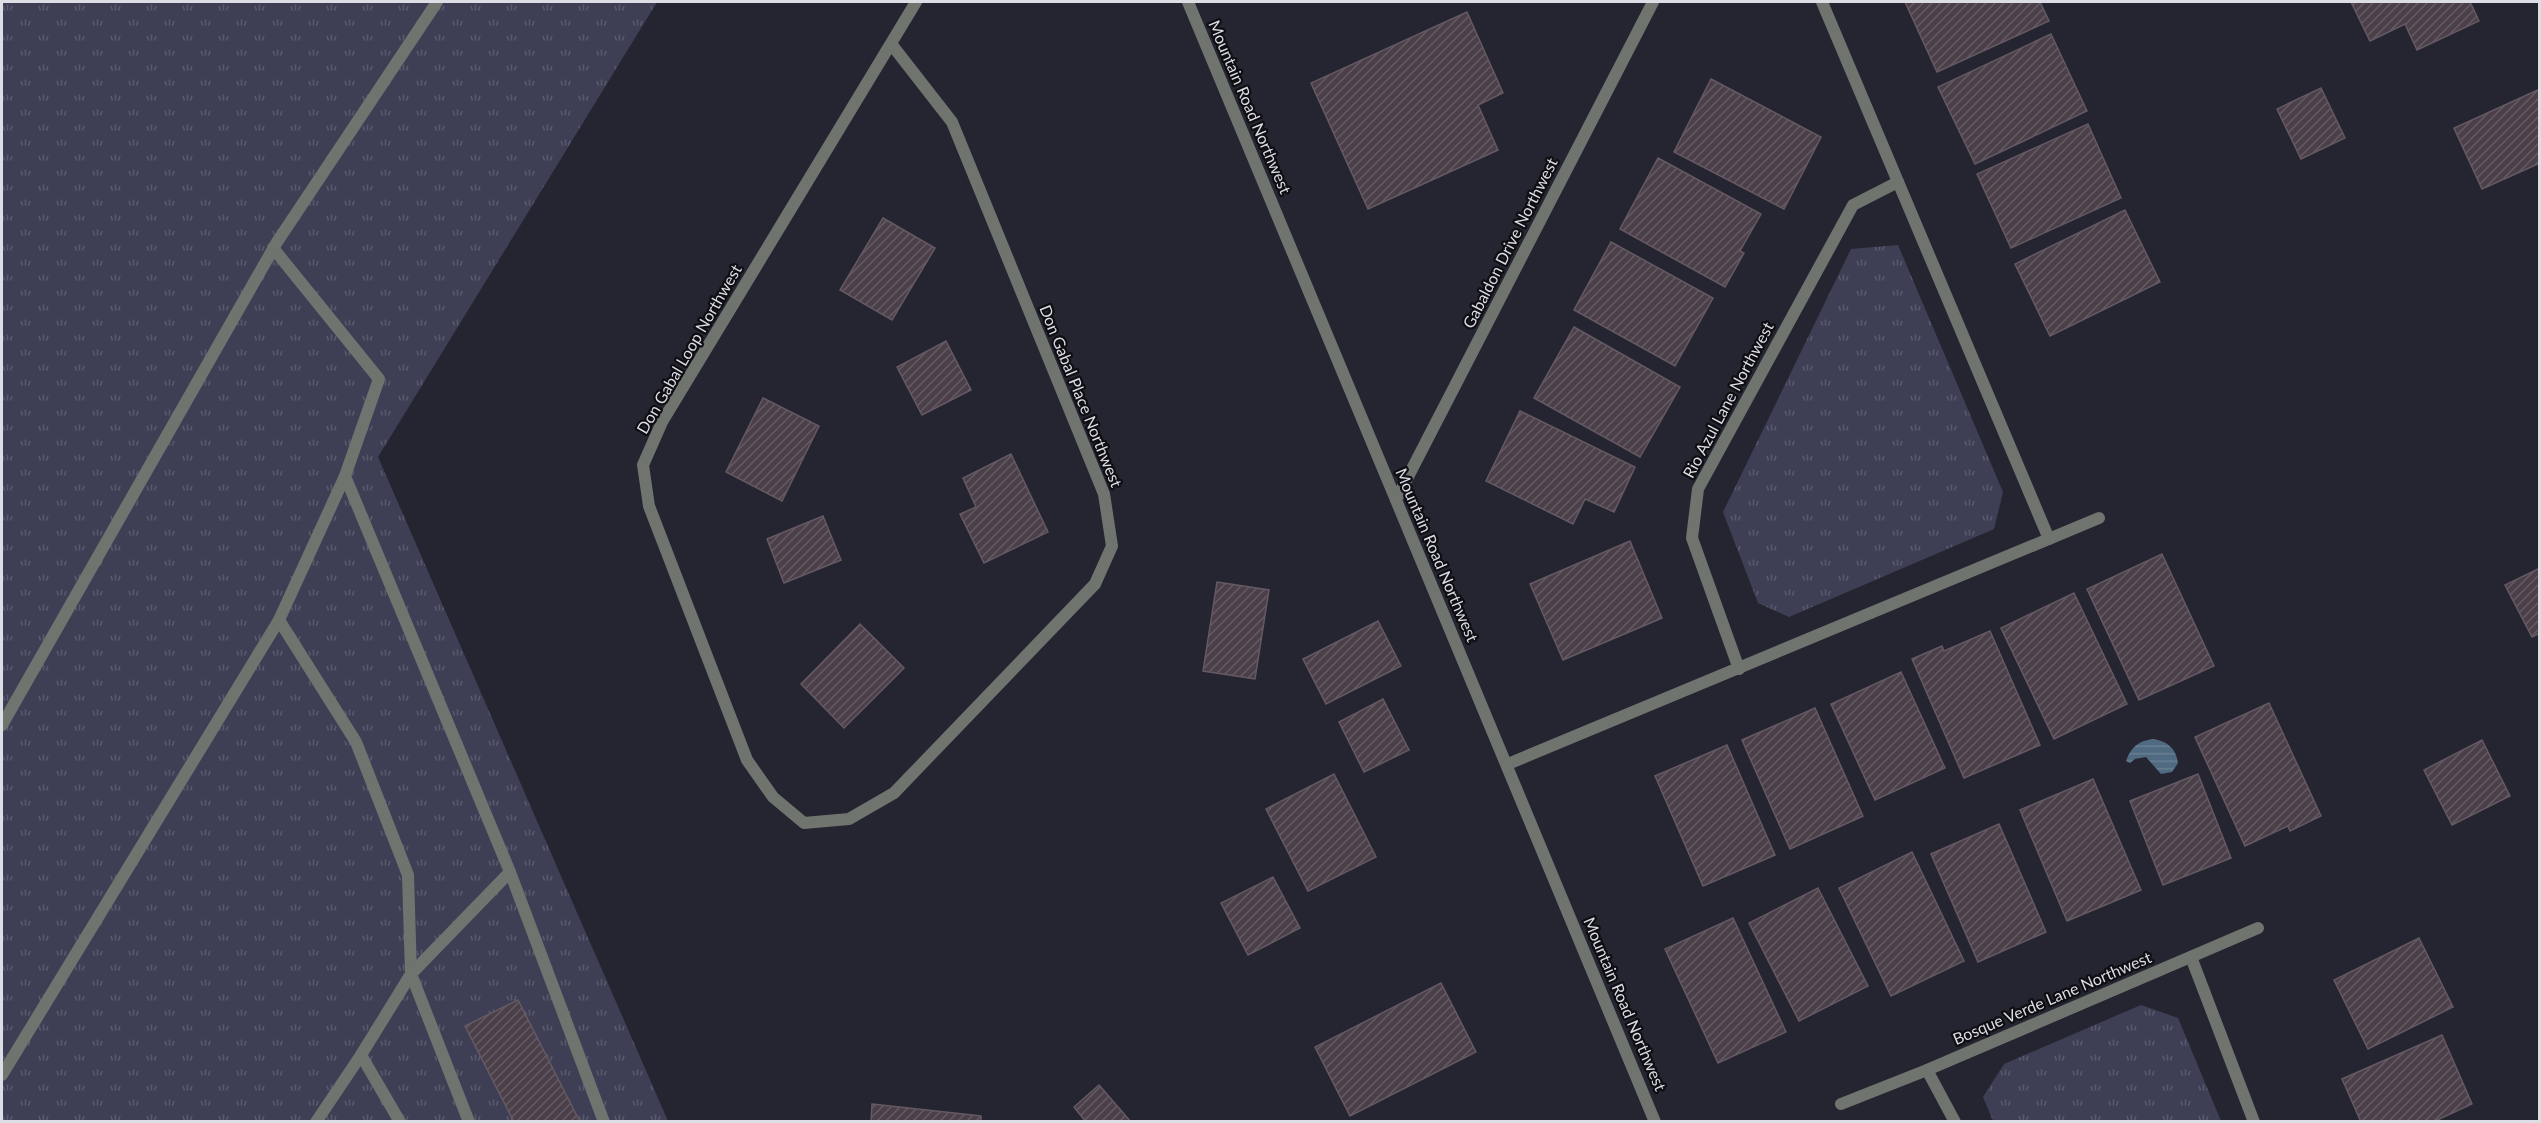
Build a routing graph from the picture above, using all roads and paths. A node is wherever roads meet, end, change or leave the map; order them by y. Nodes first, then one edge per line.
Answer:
1 (437, 2) edge
2 (916, 2) edge
3 (1188, 2) edge
4 (1653, 2) edge
5 (1822, 2) edge
6 (892, 45) junction
7 (1898, 182) junction
8 (273, 248) junction
9 (345, 476) junction
10 (1396, 500) junction
11 (2099, 518) dead end
12 (2049, 539) junction
13 (279, 620) junction
14 (1739, 669) junction
15 (2, 725) edge
16 (1508, 764) junction
17 (804, 823) joint
18 (510, 872) junction
19 (2258, 928) dead end
20 (2190, 957) junction
21 (411, 974) junction
22 (361, 1056) junction
23 (1927, 1070) junction
24 (2, 1075) edge
25 (1841, 1104) dead end
26 (316, 1122) edge
27 (400, 1122) edge
28 (470, 1122) edge
29 (604, 1122) edge
30 (1655, 1122) edge
31 (1955, 1122) edge
32 (2254, 1122) edge

1 - 8 street
2 - 6 street, Don Gabal Loop Northwest
3 - 10 street, Mountain Road Northwest
4 - 10 street, Gabaldon Drive Northwest
5 - 7 street
6 - 17 street, Don Gabal Loop Northwest
6 - 17 street, Don Gabal Place Northwest
7 - 12 street
7 - 14 street, Rio Azul Lane Northwest
8 - 9 street
8 - 15 street
9 - 13 street
9 - 18 street
10 - 16 street, Mountain Road Northwest
11 - 12 street
12 - 14 street
13 - 21 street
13 - 24 street
14 - 16 street
16 - 30 street, Mountain Road Northwest
18 - 21 street
18 - 29 street
19 - 20 street, Bosque Verde Lane Northwest
20 - 23 street, Bosque Verde Lane Northwest
20 - 32 street
21 - 22 street
21 - 28 street
22 - 26 street
22 - 27 street
23 - 25 street, Bosque Verde Lane Northwest
23 - 31 street

